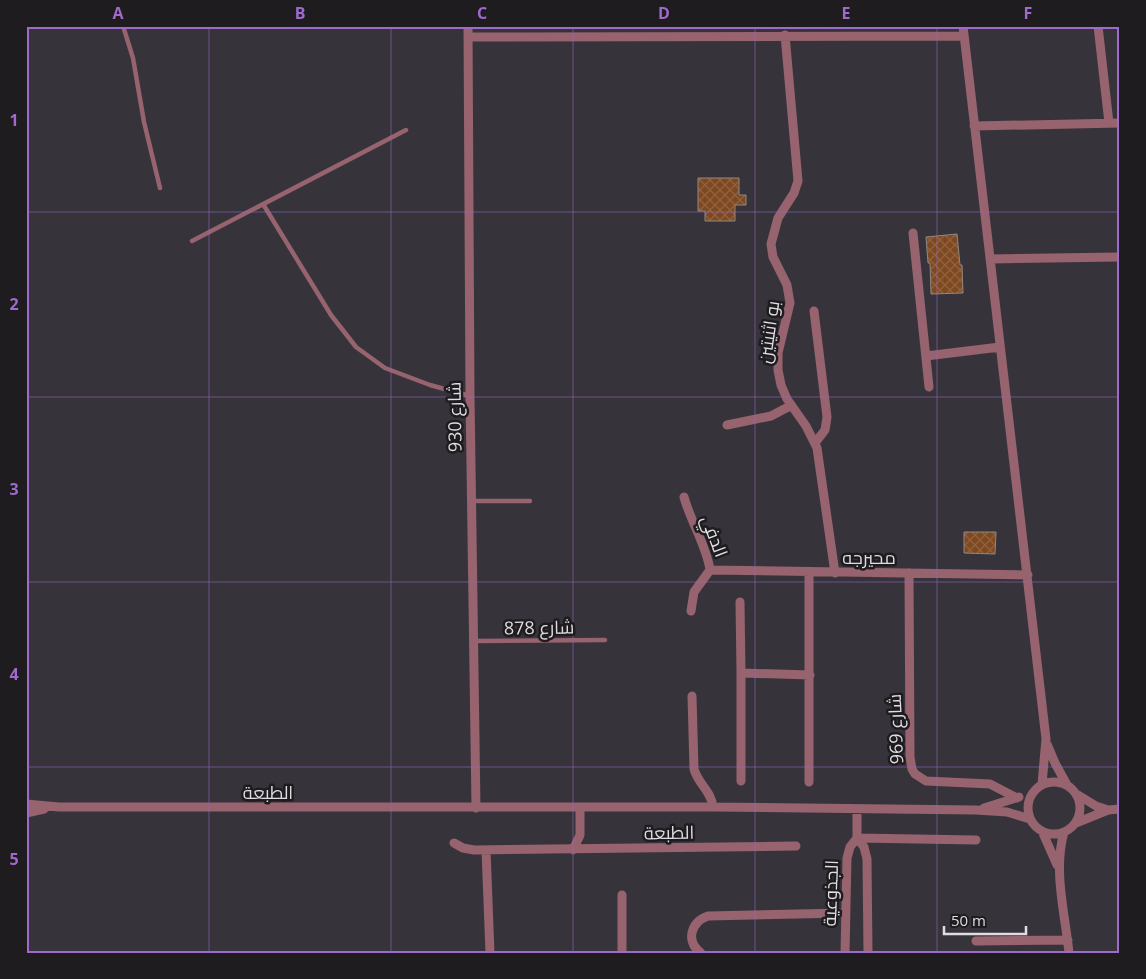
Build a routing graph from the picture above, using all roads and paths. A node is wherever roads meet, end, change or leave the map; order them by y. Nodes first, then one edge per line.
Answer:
1 (124, 26) edge
2 (468, 26) edge
3 (1098, 26) edge
4 (963, 31) edge
5 (785, 35) junction
6 (468, 37) junction
7 (1109, 123) junction
8 (1120, 123) edge
9 (974, 126) junction
10 (406, 130) dead end
11 (160, 188) dead end
12 (263, 204) junction
13 (914, 233) dead end
14 (192, 240) dead end
15 (1120, 257) edge
16 (990, 259) junction
17 (814, 311) dead end
18 (1000, 348) junction
19 (926, 356) junction
20 (930, 387) dead end
21 (470, 396) junction
22 (790, 406) junction
23 (727, 425) dead end
24 (815, 443) junction
25 (684, 497) dead end
26 (471, 501) junction
27 (530, 501) dead end
28 (710, 570) junction
29 (809, 572) junction
30 (835, 573) junction
31 (909, 573) junction
32 (1028, 575) junction
33 (740, 602) dead end
34 (691, 611) dead end
35 (606, 640) dead end
36 (473, 641) junction
37 (741, 673) junction
38 (810, 675) junction
39 (692, 696) dead end
40 (1046, 739) junction
41 (741, 781) dead end
42 (809, 782) dead end
43 (1042, 784) junction
44 (1068, 785) junction
45 (1033, 791) junction
46 (1078, 795) junction
47 (1017, 798) junction
48 (26, 804) edge
49 (59, 807) junction
50 (580, 807) junction
51 (713, 807) junction
52 (476, 808) junction
53 (858, 809) junction
54 (976, 810) junction
55 (1108, 810) junction
56 (1120, 810) edge
57 (26, 813) edge
58 (1030, 819) junction
59 (1076, 823) junction
60 (1042, 832) junction
61 (1064, 832) junction
62 (858, 838) junction
63 (976, 840) dead end
64 (454, 843) dead end
65 (796, 846) dead end
66 (486, 850) junction
67 (573, 850) junction
68 (1058, 868) junction
69 (622, 895) dead end
70 (845, 913) junction
71 (1068, 940) junction
72 (976, 941) dead end
73 (490, 953) edge
74 (622, 953) edge
75 (701, 953) edge
76 (845, 953) edge
77 (868, 953) edge
78 (1069, 953) edge

1 - 11 lane
2 - 6 street, شارع 930
3 - 7 street
4 - 5 street
4 - 9 street
5 - 6 street
5 - 22 street, بو اثنيتين
6 - 21 street, شارع 930
7 - 8 street
7 - 9 street
9 - 16 street
10 - 12 lane
12 - 14 lane
12 - 21 lane
13 - 19 street
15 - 16 street
16 - 18 street
17 - 24 street
18 - 19 street
18 - 32 street
19 - 20 street
21 - 26 street, شارع 930
22 - 23 street
22 - 24 street, بو اثنيتين
24 - 30 street, بو اثنيتين
25 - 28 street, الدفي
26 - 27 lane
26 - 36 street, شارع 930
28 - 29 street, محيرجه
28 - 34 street, الدفي
29 - 30 street, محيرجه
29 - 38 street
30 - 31 street, محيرجه
31 - 32 street, محيرجه
31 - 47 street, شارع 969
32 - 40 street
33 - 37 street
35 - 36 lane, شارع 878
36 - 52 street, شارع 930
37 - 38 street
37 - 41 street
38 - 42 street
39 - 51 street
40 - 43 street
40 - 44 street
43 - 44 street
43 - 45 street
44 - 46 street
45 - 47 street
45 - 58 street
46 - 55 street
46 - 59 street
47 - 54 street
48 - 49 street
49 - 52 street, الطبعة
49 - 57 street
50 - 51 street, الطبعة
50 - 52 street, الطبعة
50 - 67 street
51 - 53 street, الطبعة
53 - 54 street, الطبعة
53 - 62 street, الجذوعية
54 - 58 street
55 - 56 street
55 - 59 street
58 - 60 street
59 - 61 street
60 - 61 street
60 - 68 street
61 - 68 street
62 - 63 street
62 - 70 street, الجذوعية
62 - 77 street, الجذوعية
64 - 66 street, الطبعة
65 - 67 street, الطبعة
66 - 67 street, الطبعة
66 - 73 street
68 - 71 street
69 - 74 street
70 - 75 street
70 - 76 street, الجذوعية
71 - 72 street
71 - 78 street

